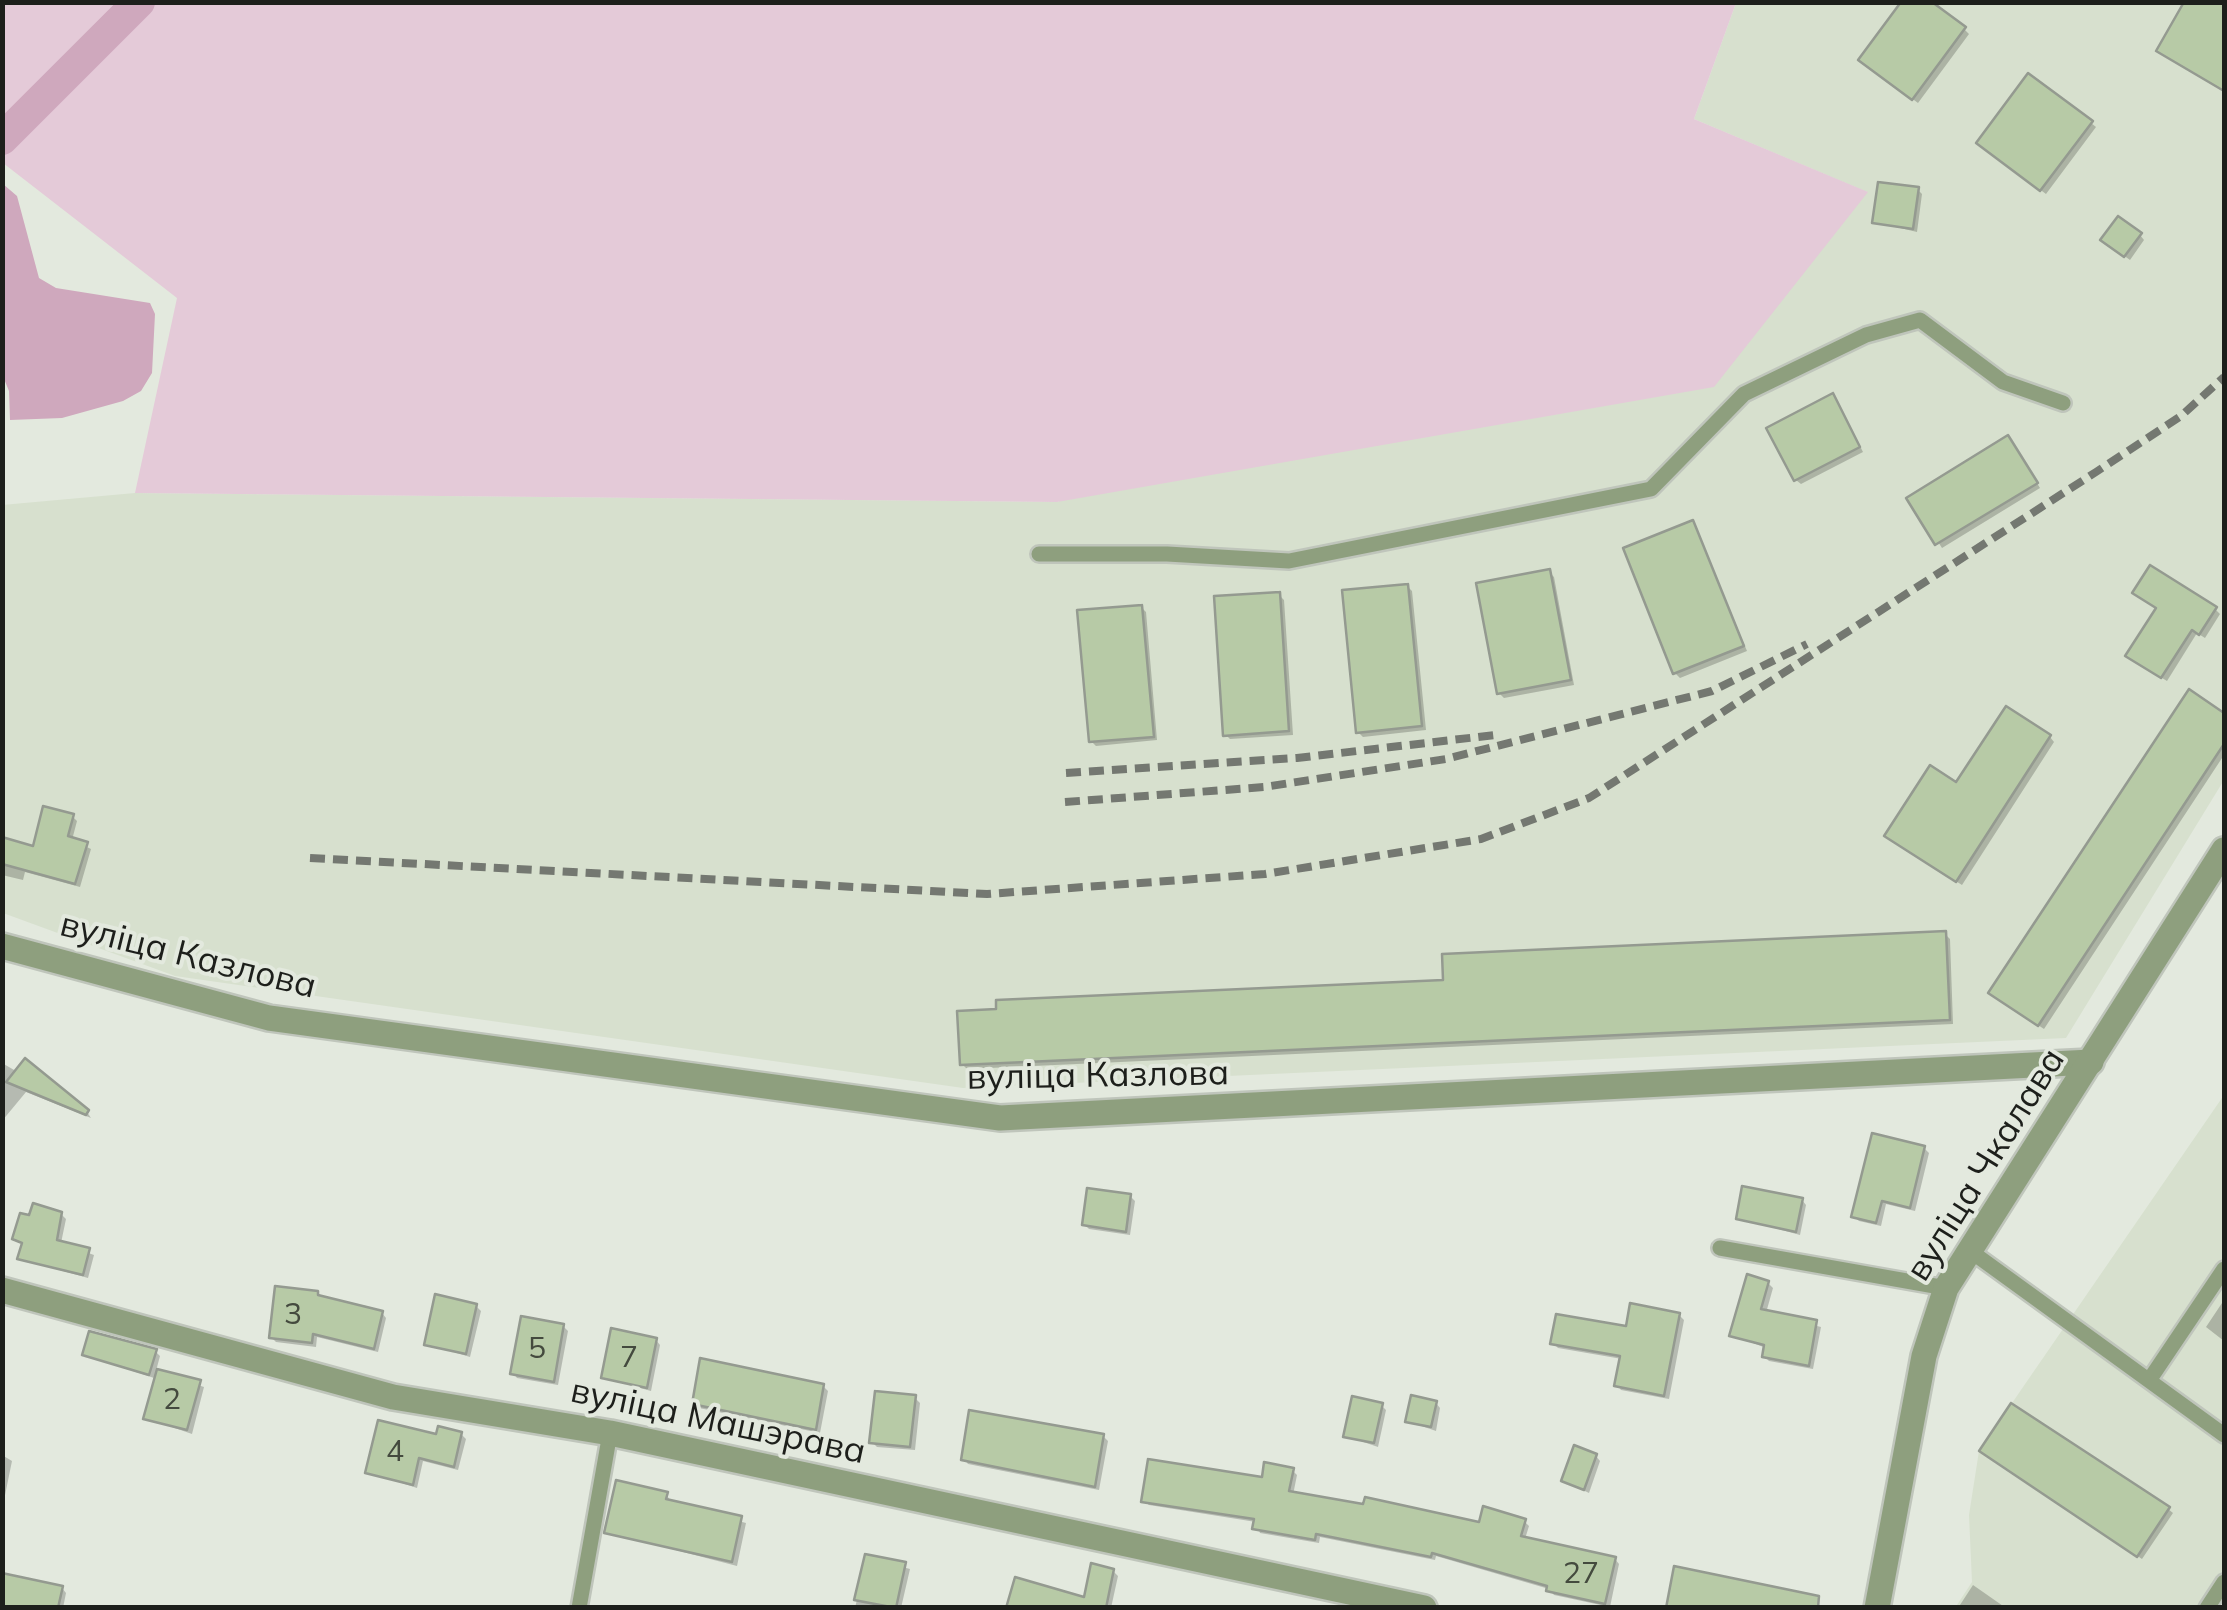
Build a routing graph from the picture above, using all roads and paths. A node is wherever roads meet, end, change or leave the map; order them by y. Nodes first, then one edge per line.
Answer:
1 (2063, 403) dead end
2 (1039, 554) dead end
3 (2224, 850) edge
4 (2, 946) edge
5 (2091, 1062) junction
6 (1720, 1248) dead end
7 (1969, 1250) junction
8 (2224, 1270) edge
9 (1946, 1288) junction
10 (2, 1290) edge
11 (2150, 1380) junction
12 (610, 1433) junction
13 (2224, 1435) edge
14 (2224, 1582) edge
15 (579, 1608) edge
16 (1424, 1608) edge
17 (1877, 1608) edge
18 (2208, 1608) edge

1 - 2 lane
3 - 5 street, вуліца Чкалава
4 - 5 street, вуліца Казлова
5 - 7 street, вуліца Чкалава
6 - 9 lane
7 - 9 street, вуліца Чкалава
7 - 11 lane
8 - 11 lane
9 - 17 street, вуліца Чкалава
10 - 12 street, вуліца Машэрава
11 - 13 lane
12 - 15 lane
12 - 16 street, вуліца Машэрава
14 - 18 lane

